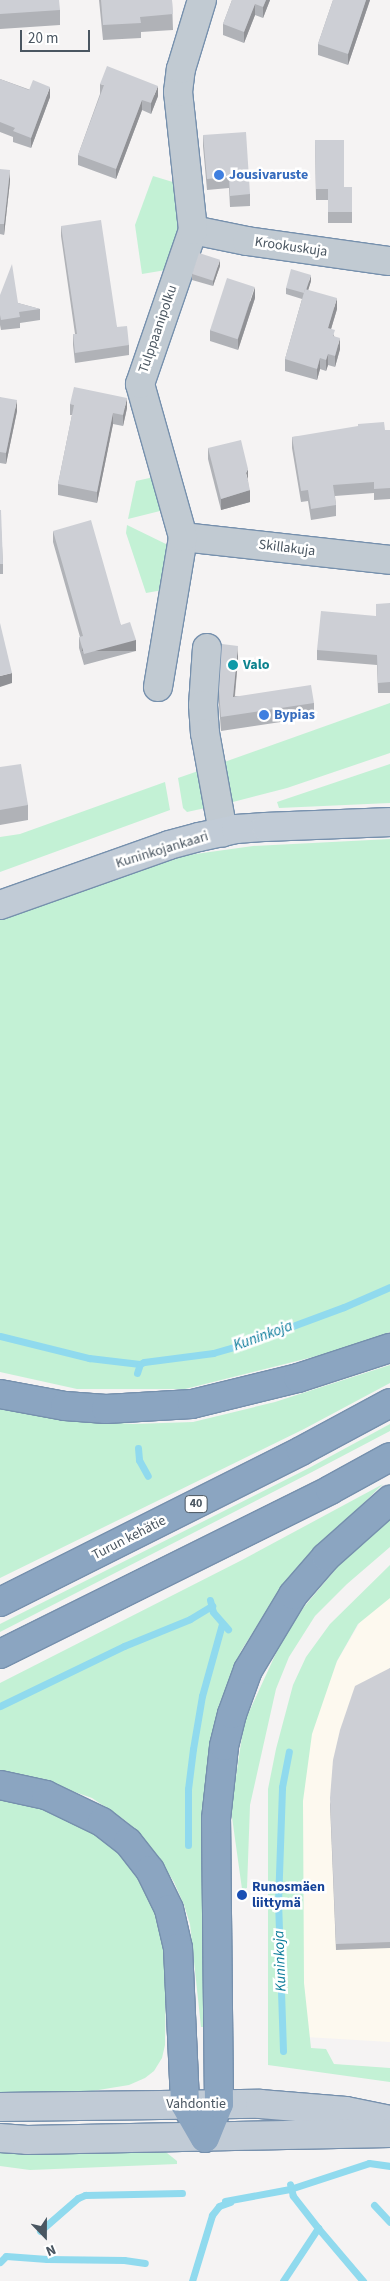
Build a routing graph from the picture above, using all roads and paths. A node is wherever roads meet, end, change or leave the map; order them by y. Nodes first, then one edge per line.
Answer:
1 (202, 0) edge
2 (193, 230) junction
3 (390, 261) edge
4 (183, 537) junction
5 (390, 560) edge
6 (207, 648) dead end
7 (158, 687) dead end
8 (390, 822) edge
9 (223, 832) junction
10 (0, 905) edge
11 (390, 1348) edge
12 (0, 1394) edge
13 (390, 1403) edge
14 (390, 1457) edge
15 (390, 1500) edge
16 (0, 1602) edge
17 (0, 1654) edge
18 (0, 1785) edge
19 (185, 2104) junction
20 (220, 2104) junction
21 (0, 2107) edge
22 (390, 2120) edge
23 (390, 2133) edge
24 (0, 2138) edge
25 (205, 2138) junction

1 - 2 street, Tulppaanipolku
2 - 3 street, Krookuskuja
2 - 4 street, Tulppaanipolku
4 - 5 street, Skillakuja
4 - 7 street, Tulppaanipolku
6 - 9 street
8 - 9 street, Kuninkojankaari
9 - 10 street, Kuninkojankaari
11 - 12 highway
13 - 16 highway, Turun kehätie / 40
14 - 17 highway
15 - 20 highway
18 - 19 highway
19 - 20 street, Vahdontie
19 - 21 street, Vahdontie
19 - 25 highway
20 - 22 street, Vahdontie
20 - 25 highway
23 - 25 street
24 - 25 street

